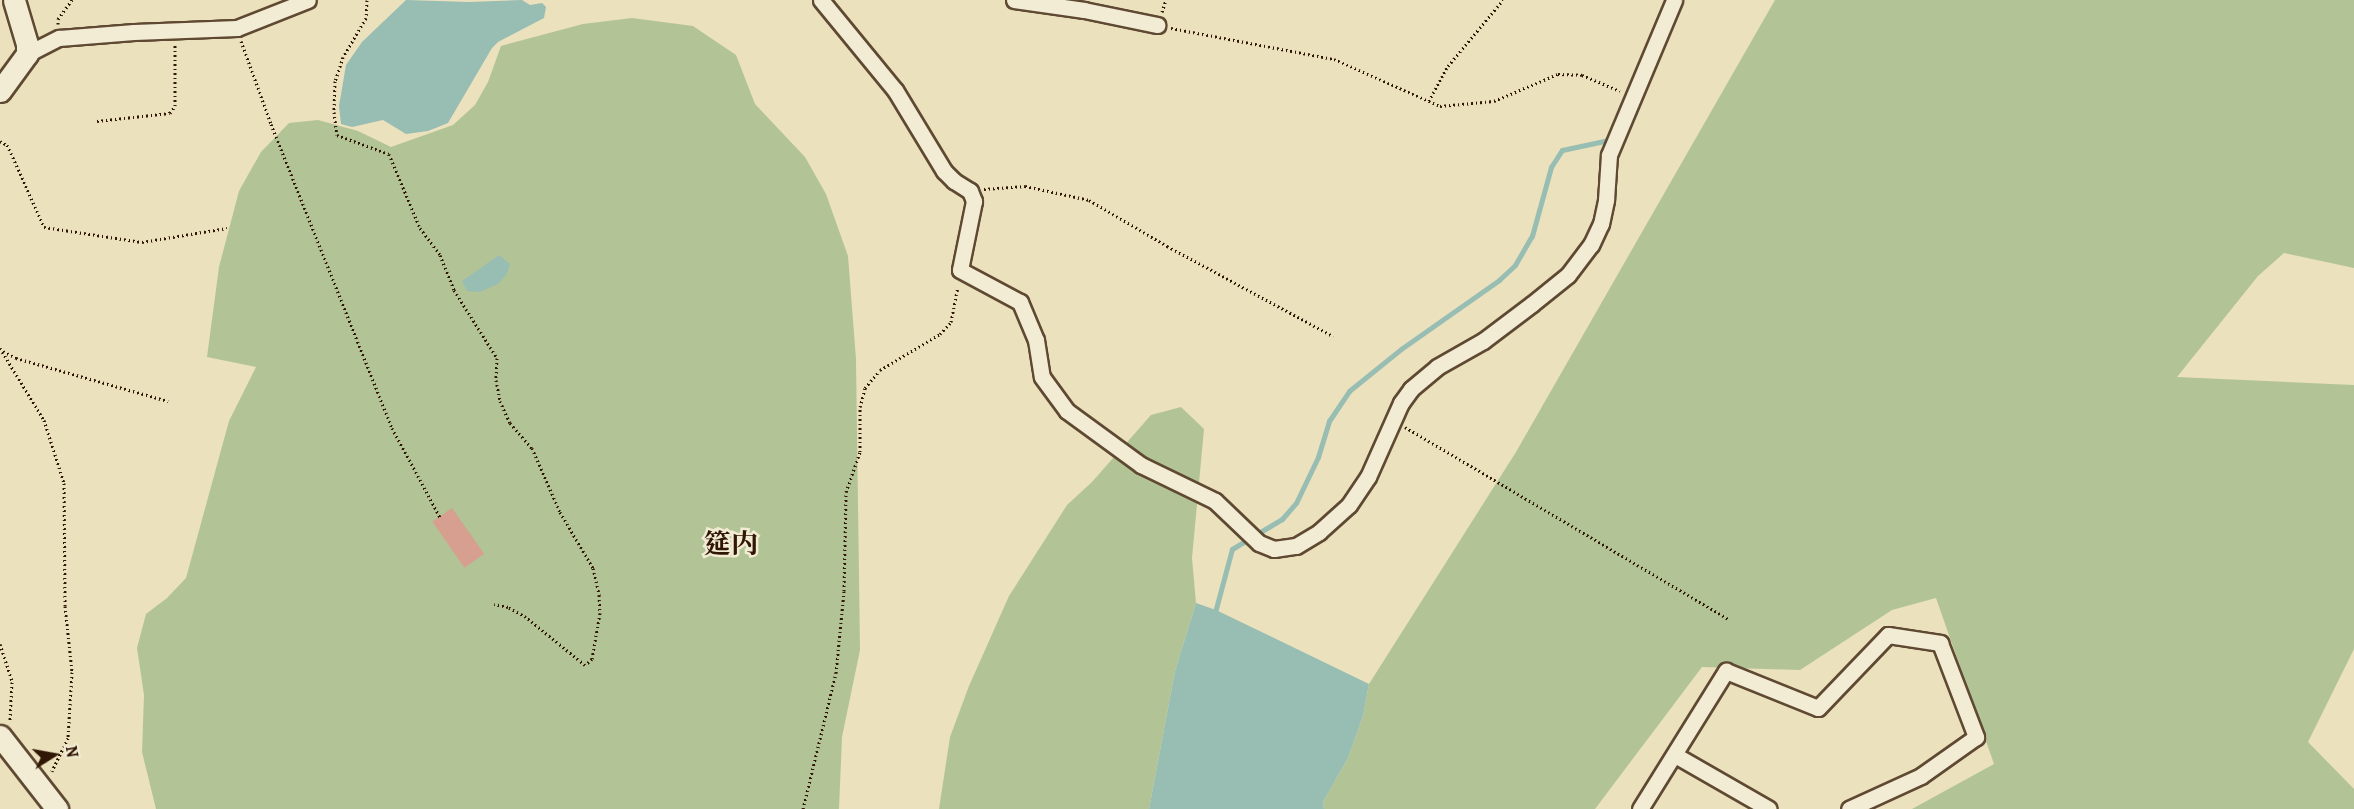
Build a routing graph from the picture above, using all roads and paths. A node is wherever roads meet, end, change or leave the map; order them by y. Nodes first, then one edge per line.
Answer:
1 (14, 0) edge
2 (72, 0) edge
3 (308, 0) edge
4 (367, 0) edge
5 (821, 0) edge
6 (1014, 0) edge
7 (1503, 0) edge
8 (1674, 0) edge
9 (1157, 25) joint
10 (237, 28) junction
11 (175, 30) junction
12 (58, 38) junction
13 (27, 49) junction
14 (0, 91) edge
15 (1632, 96) junction
16 (1429, 101) junction
17 (97, 121) dead end
18 (0, 141) edge
19 (970, 191) junction
20 (227, 228) dead end
21 (960, 270) junction
22 (1333, 336) dead end
23 (1, 350) edge
24 (168, 401) dead end
25 (1393, 420) junction
26 (441, 519) dead end
27 (494, 604) dead end
28 (1729, 619) dead end
29 (0, 644) edge
30 (2, 739) edge
31 (1675, 755) junction
32 (42, 800) edge
33 (57, 809) edge
34 (803, 809) edge
35 (1640, 809) edge
36 (1769, 809) edge
37 (1849, 809) edge

1 - 13 main road
2 - 12 path
3 - 10 street
4 - 27 path
5 - 19 street
6 - 9 street
7 - 16 path
8 - 15 street
9 - 16 path
10 - 11 street
10 - 26 path
11 - 12 street
11 - 17 path
12 - 13 street
13 - 14 main road
15 - 16 path
15 - 25 street
18 - 20 path
19 - 21 street
19 - 22 path
21 - 25 street
21 - 34 path
23 - 24 path
23 - 32 path
25 - 28 path
29 - 30 path
30 - 32 main road
31 - 35 street
31 - 36 street
31 - 37 street
32 - 33 main road

